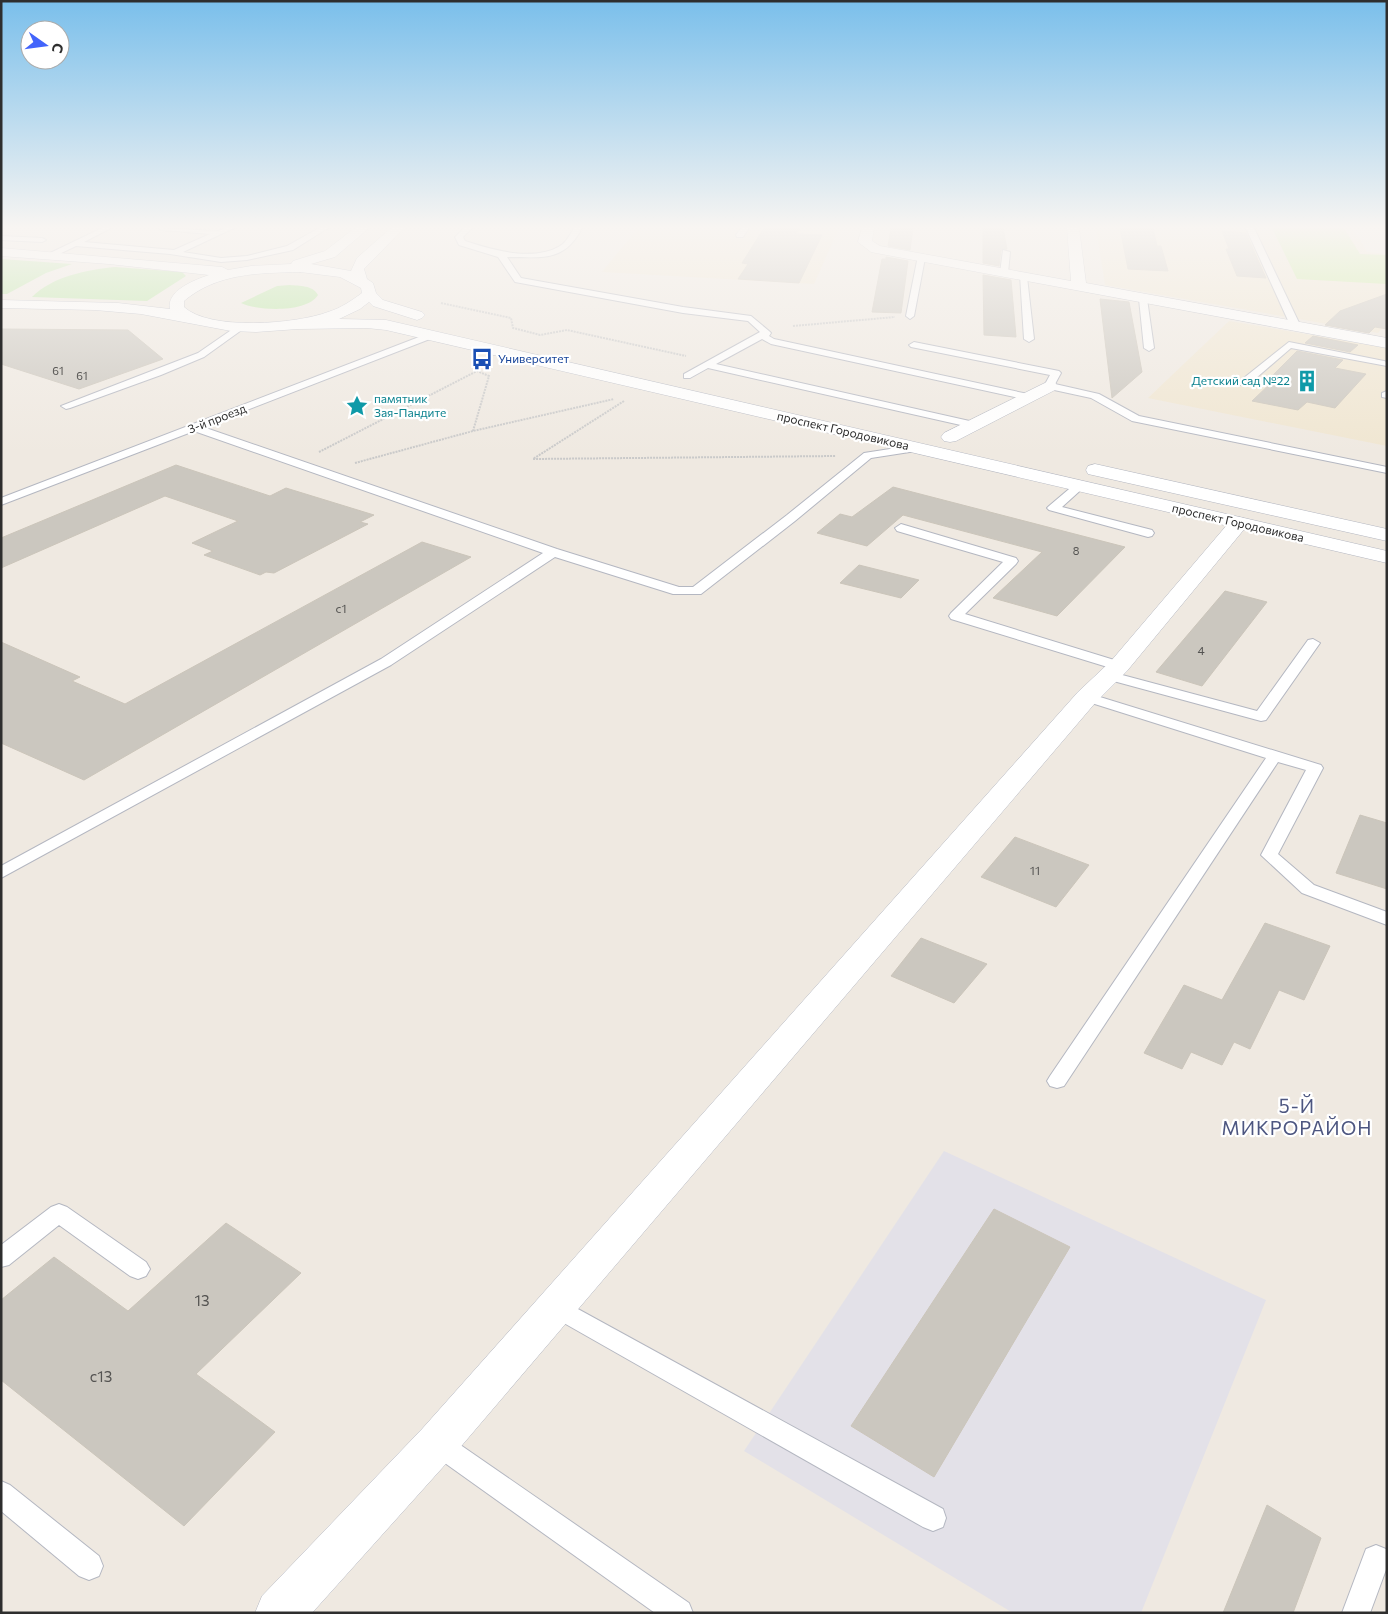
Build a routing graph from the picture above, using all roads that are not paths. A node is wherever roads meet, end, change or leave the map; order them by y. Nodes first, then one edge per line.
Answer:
1 (177, 303) edge
2 (361, 303) edge
3 (377, 303) edge
4 (646, 303) edge
5 (913, 303) edge
6 (1026, 303) edge
7 (1144, 303) edge
8 (1167, 303) edge
9 (1285, 303) edge
10 (1, 304) edge
11 (910, 316) road end
12 (187, 317) junction
13 (298, 324) junction
14 (240, 327) junction
15 (1296, 327) junction
16 (766, 333) junction
17 (432, 335) junction
18 (1029, 339) dead end
19 (537, 343) dead end
20 (1387, 343) edge
21 (914, 345) dead end
22 (1149, 348) dead end
23 (1386, 363) edge
24 (707, 365) junction
25 (679, 375) joint
26 (1244, 383) dead end
27 (1050, 386) junction
28 (1028, 397) junction
29 (66, 406) dead end
30 (974, 425) junction
31 (903, 426) dead end
32 (195, 428) junction
33 (932, 433) dead end
34 (950, 437) junction
35 (979, 444) dead end
36 (916, 448) junction
37 (1075, 466) dead end
38 (1094, 470) junction
39 (1387, 470) edge
40 (1079, 486) junction
41 (1, 502) edge
42 (1240, 523) junction
43 (902, 528) dead end
44 (1148, 533) dead end
45 (1386, 533) edge
46 (553, 552) junction
47 (1387, 557) edge
48 (1313, 643) dead end
49 (1106, 680) junction
50 (1275, 755) junction
51 (1, 874) edge
52 (1387, 920) edge
53 (1057, 1081) dead end
54 (1, 1258) edge
55 (138, 1269) dead end
56 (556, 1307) junction
57 (437, 1443) junction
58 (1, 1494) edge
59 (933, 1518) dead end
60 (1376, 1558) dead end
61 (89, 1566) dead end
62 (279, 1613) edge
63 (680, 1613) edge
64 (1356, 1613) edge

1 - 12 street
2 - 13 street
3 - 19 street
4 - 16 lane
5 - 11 lane
6 - 18 lane
7 - 22 lane
8 - 15 street
9 - 15 lane
10 - 12 street
12 - 14 street
13 - 14 street
13 - 17 street, проспект Городовикова
14 - 29 lane
15 - 20 street
16 - 24 lane
16 - 28 lane
17 - 32 lane, 3-й проезд
17 - 36 street, проспект Городовикова
21 - 27 lane
23 - 26 lane
24 - 25 lane
24 - 30 lane
25 - 31 street, проспект Городовикова
27 - 28 street
27 - 39 lane
28 - 30 street
30 - 34 street
32 - 41 lane, 3-й проезд
32 - 46 lane
33 - 34 street, проспект Городовикова
34 - 35 street, проспект Городовикова
36 - 40 street, проспект Городовикова
36 - 46 lane
37 - 38 street, проспект Городовикова
38 - 40 street
38 - 45 street, проспект Городовикова
40 - 42 street, проспект Городовикова
40 - 44 lane
42 - 47 street, проспект Городовикова
42 - 49 street
43 - 49 lane
46 - 51 lane
48 - 49 lane
49 - 50 lane
49 - 56 street
50 - 52 lane
50 - 53 lane
54 - 55 lane
56 - 57 street
56 - 59 lane
57 - 62 street
57 - 63 lane
58 - 61 lane
60 - 64 lane

